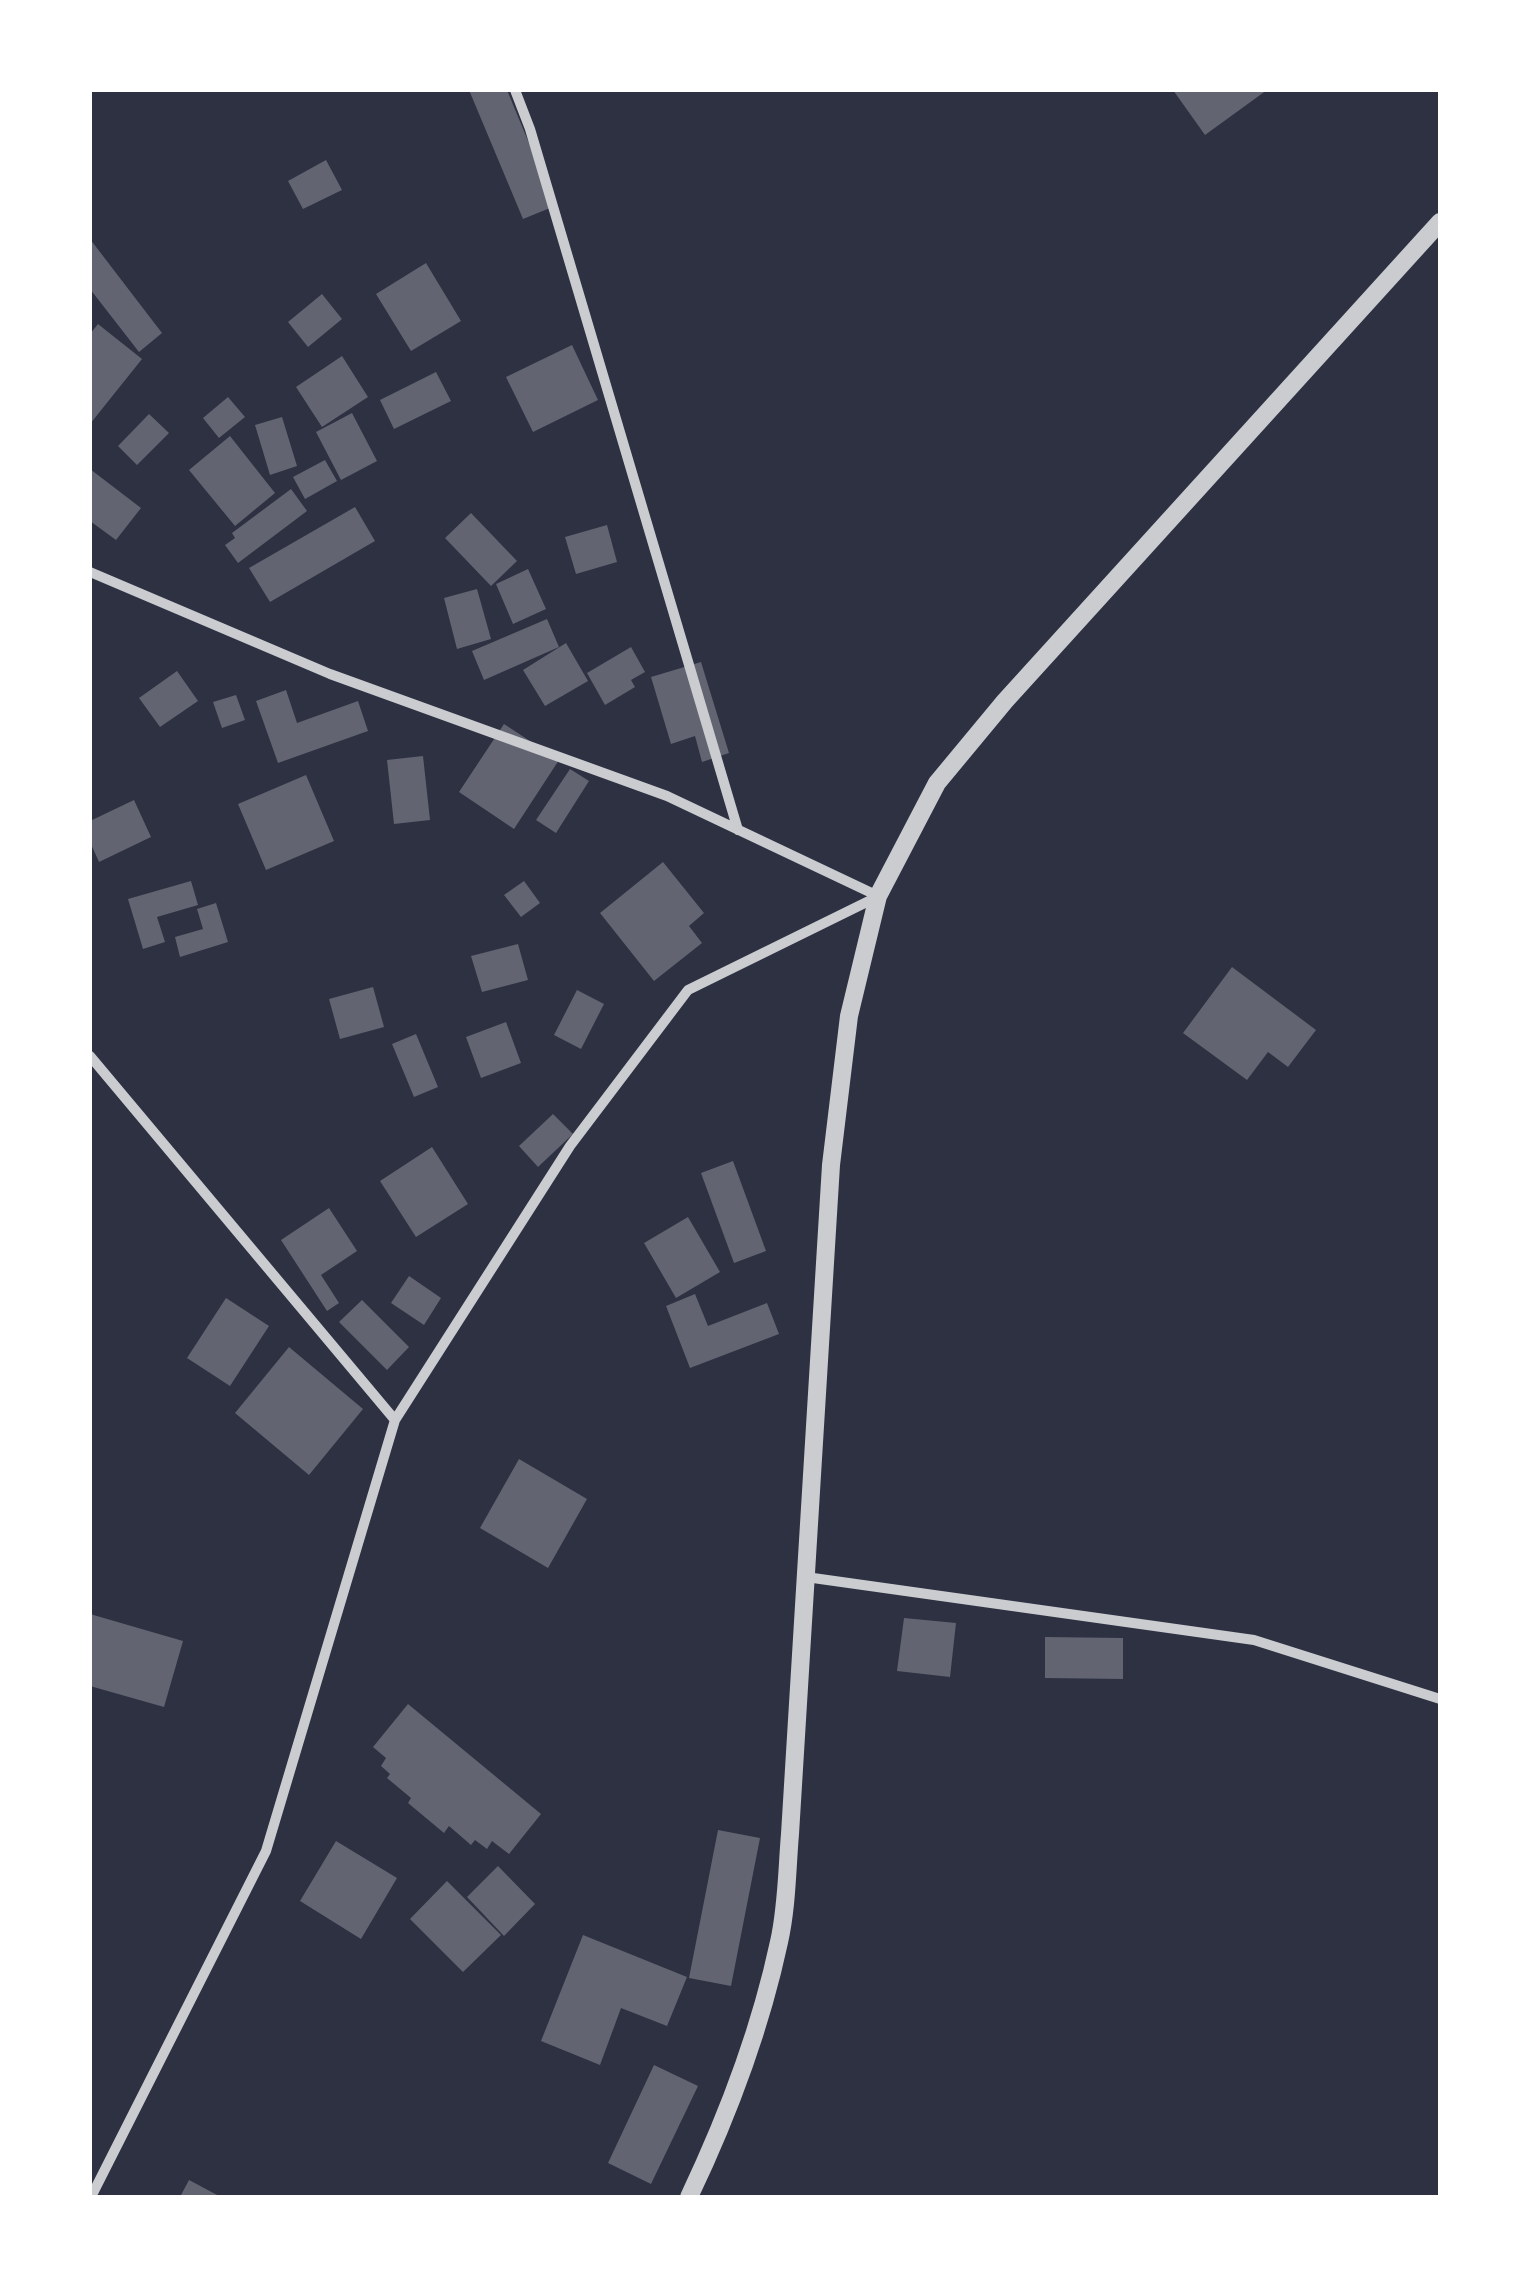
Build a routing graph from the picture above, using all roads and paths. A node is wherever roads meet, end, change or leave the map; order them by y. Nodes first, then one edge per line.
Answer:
1 (514, 90) edge
2 (1440, 222) edge
3 (90, 572) edge
4 (738, 830) junction
5 (878, 896) junction
6 (90, 1056) edge
7 (395, 1420) junction
8 (806, 1577) junction
9 (1440, 1699) edge
10 (91, 2197) edge
11 (689, 2197) edge

1 - 4 street
2 - 5 street
3 - 4 street
4 - 5 street
5 - 7 street
5 - 8 street
6 - 7 street
7 - 10 street
8 - 9 street
8 - 11 street

